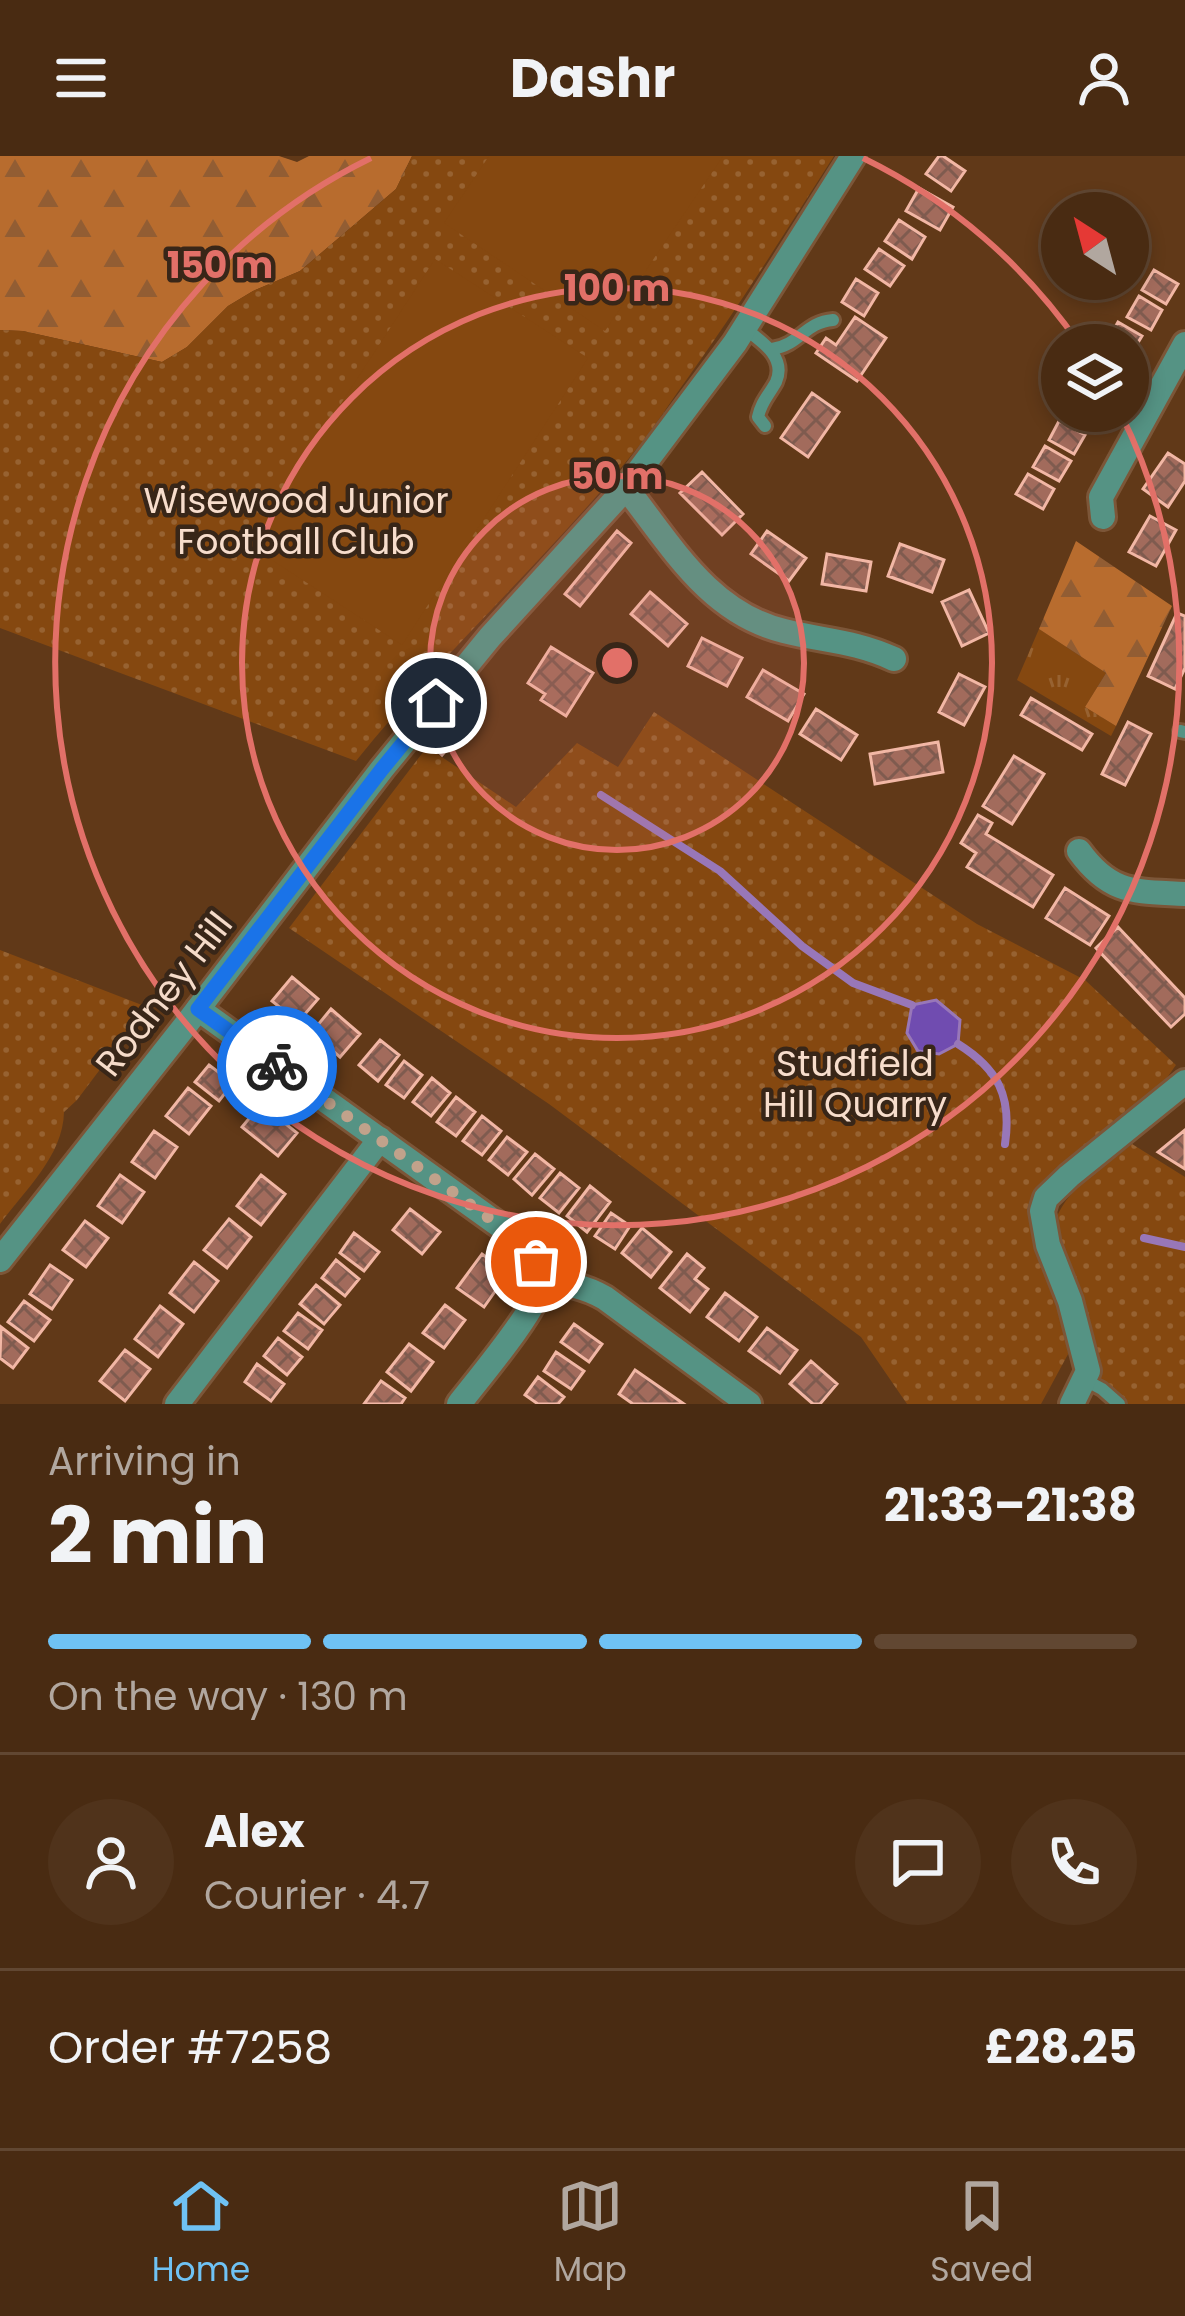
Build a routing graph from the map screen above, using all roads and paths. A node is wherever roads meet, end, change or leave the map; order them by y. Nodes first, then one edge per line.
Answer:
1 (853, 156) edge
2 (833, 320) dead end
3 (744, 328) junction
4 (1185, 344) edge
5 (772, 349) junction
6 (765, 426) dead end
7 (626, 488) junction
8 (1103, 518) dead end
9 (894, 659) dead end
10 (1079, 851) dead end
11 (1185, 894) edge
12 (198, 1009) junction
13 (1185, 1082) edge
14 (380, 1139) junction
15 (0, 1260) edge
16 (541, 1281) junction
17 (1085, 1381) junction
18 (177, 1404) edge
19 (460, 1404) edge
20 (749, 1404) edge
21 (1072, 1404) edge
22 (1119, 1404) edge

1 - 3 street, Rodney Hill
2 - 5 lane
3 - 5 lane
3 - 7 street, Rodney Hill
4 - 8 street
5 - 6 lane
7 - 9 street
7 - 12 street, Rodney Hill
10 - 11 street
12 - 14 street
12 - 15 street, Rodney Hill
13 - 17 street
14 - 16 street
14 - 18 street
16 - 19 street
16 - 20 street
17 - 21 street
17 - 22 lane

